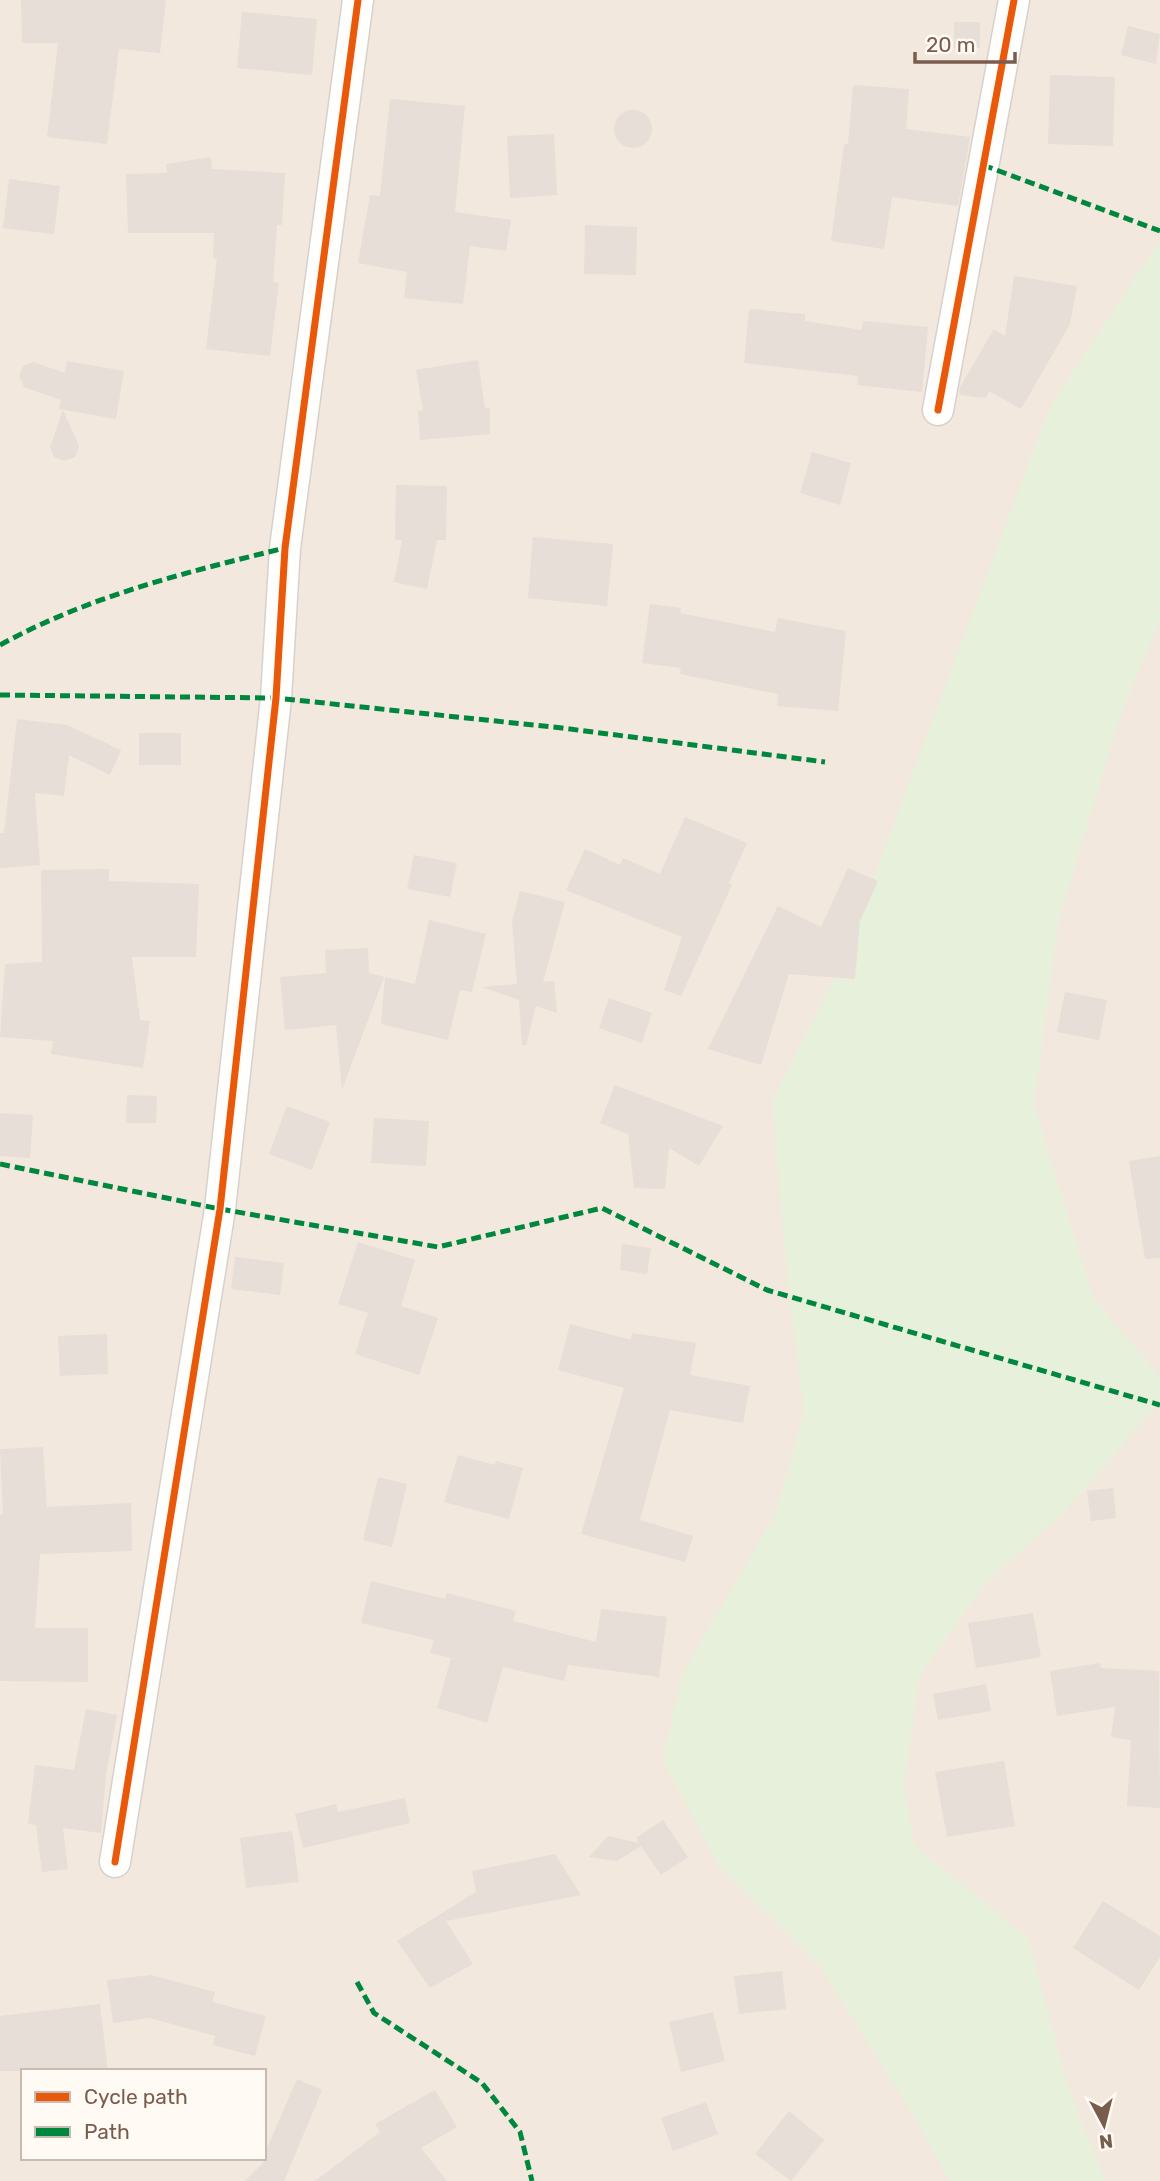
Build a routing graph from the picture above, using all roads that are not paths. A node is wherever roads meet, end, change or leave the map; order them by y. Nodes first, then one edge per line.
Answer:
1 (358, 0) edge
2 (1014, 0) edge
3 (938, 411) dead end
4 (115, 1862) dead end

1 - 4 street
2 - 3 street

